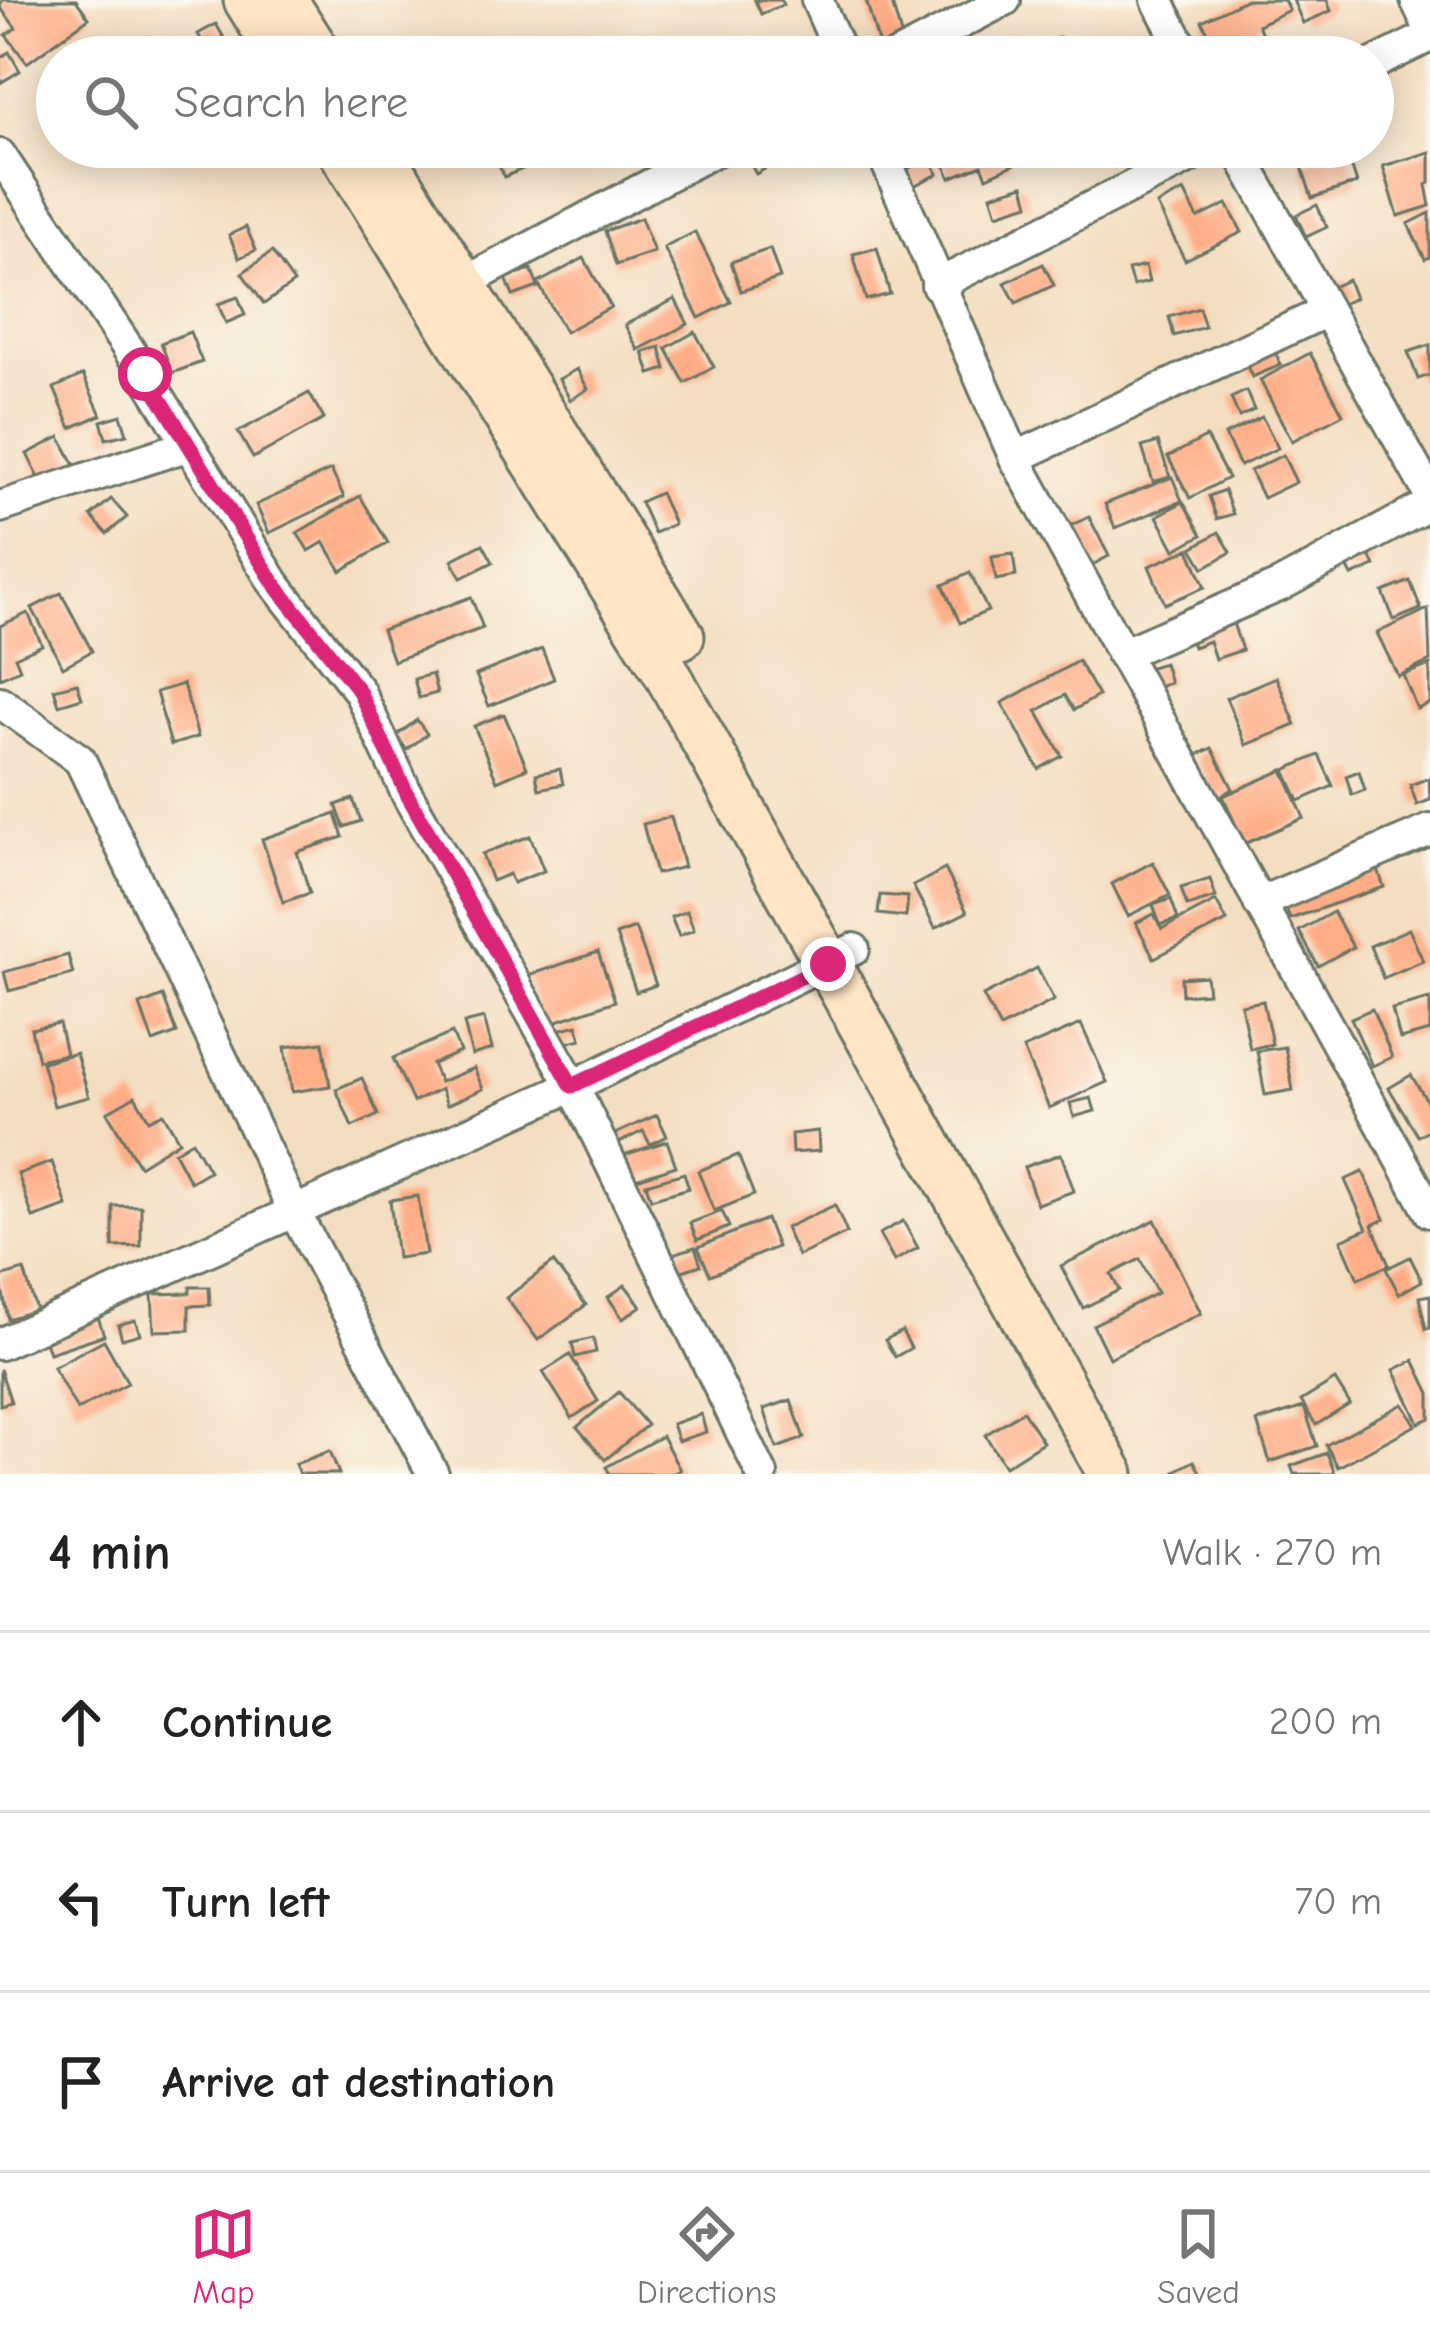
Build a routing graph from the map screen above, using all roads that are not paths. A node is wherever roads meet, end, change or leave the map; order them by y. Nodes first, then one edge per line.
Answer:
1 (247, 0) edge
2 (284, 0) edge
3 (817, 0) edge
4 (1005, 0) edge
5 (1157, 0) edge
6 (1416, 0) edge
7 (1430, 33) edge
8 (270, 36) edge
9 (307, 36) edge
10 (833, 36) edge
11 (936, 36) edge
12 (1176, 36) edge
13 (1394, 53) edge
14 (0, 155) edge
15 (355, 168) edge
16 (387, 168) edge
17 (682, 168) edge
18 (889, 168) edge
19 (1168, 168) edge
20 (1247, 168) edge
21 (937, 285) junction
22 (448, 291) junction
23 (1327, 311) junction
24 (189, 445) junction
25 (1016, 458) junction
26 (1430, 499) edge
27 (0, 507) edge
28 (1122, 654) junction
29 (0, 702) edge
30 (1430, 830) edge
31 (1259, 903) junction
32 (841, 956) junction
33 (572, 1086) junction
34 (295, 1211) junction
35 (1430, 1212) edge
36 (0, 1344) edge
37 (433, 1474) edge
38 (762, 1474) edge
39 (1111, 1474) edge
40 (1144, 1474) edge

1 - 8 main road
2 - 9 main road
3 - 10 street
4 - 11 street
5 - 12 street
6 - 7 street
7 - 13 street
14 - 24 street
15 - 22 main road
16 - 22 main road
17 - 22 street
18 - 21 street
19 - 21 street
20 - 23 street
21 - 25 street
22 - 32 main road
23 - 25 street
23 - 26 street
24 - 27 street
24 - 33 street
25 - 28 street
26 - 28 street
28 - 31 street
29 - 34 street
30 - 31 street
31 - 35 street
32 - 33 street
32 - 39 main road
32 - 40 main road
33 - 34 street
33 - 38 street
34 - 36 street
34 - 37 street

